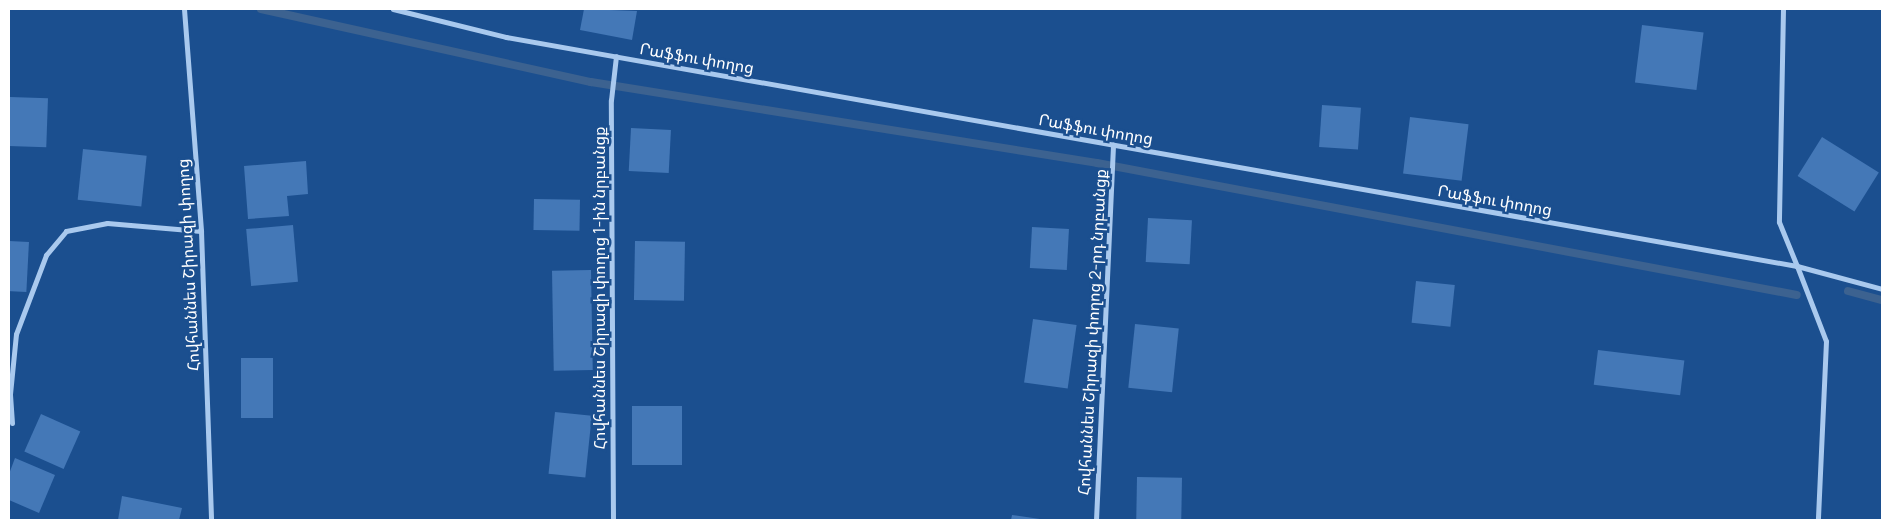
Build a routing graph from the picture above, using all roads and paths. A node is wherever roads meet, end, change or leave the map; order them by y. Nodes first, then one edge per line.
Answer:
1 (184, 9) edge
2 (393, 9) edge
3 (1784, 9) edge
4 (616, 56) junction
5 (1113, 144) junction
6 (201, 231) junction
7 (1797, 266) junction
8 (1882, 289) edge
9 (12, 423) dead end
10 (211, 520) edge
11 (613, 520) edge
12 (1096, 520) edge
13 (1818, 520) edge

1 - 6 street, Հովհաննես Շիրազի փողոց
2 - 4 street, Րաֆֆու փողոց
3 - 7 street
4 - 5 street, Րաֆֆու փողոց
4 - 11 street, Հովհաննես Շիրազի փողոց 1-ին նրբանցք
5 - 7 street, Րաֆֆու փողոց
5 - 12 street, Հովհաննես Շիրազի փողոց 2-րդ նրբանցք
6 - 9 street
6 - 10 street, Հովհաննես Շիրազի փողոց
7 - 8 street, Րաֆֆու փողոց
7 - 13 street

